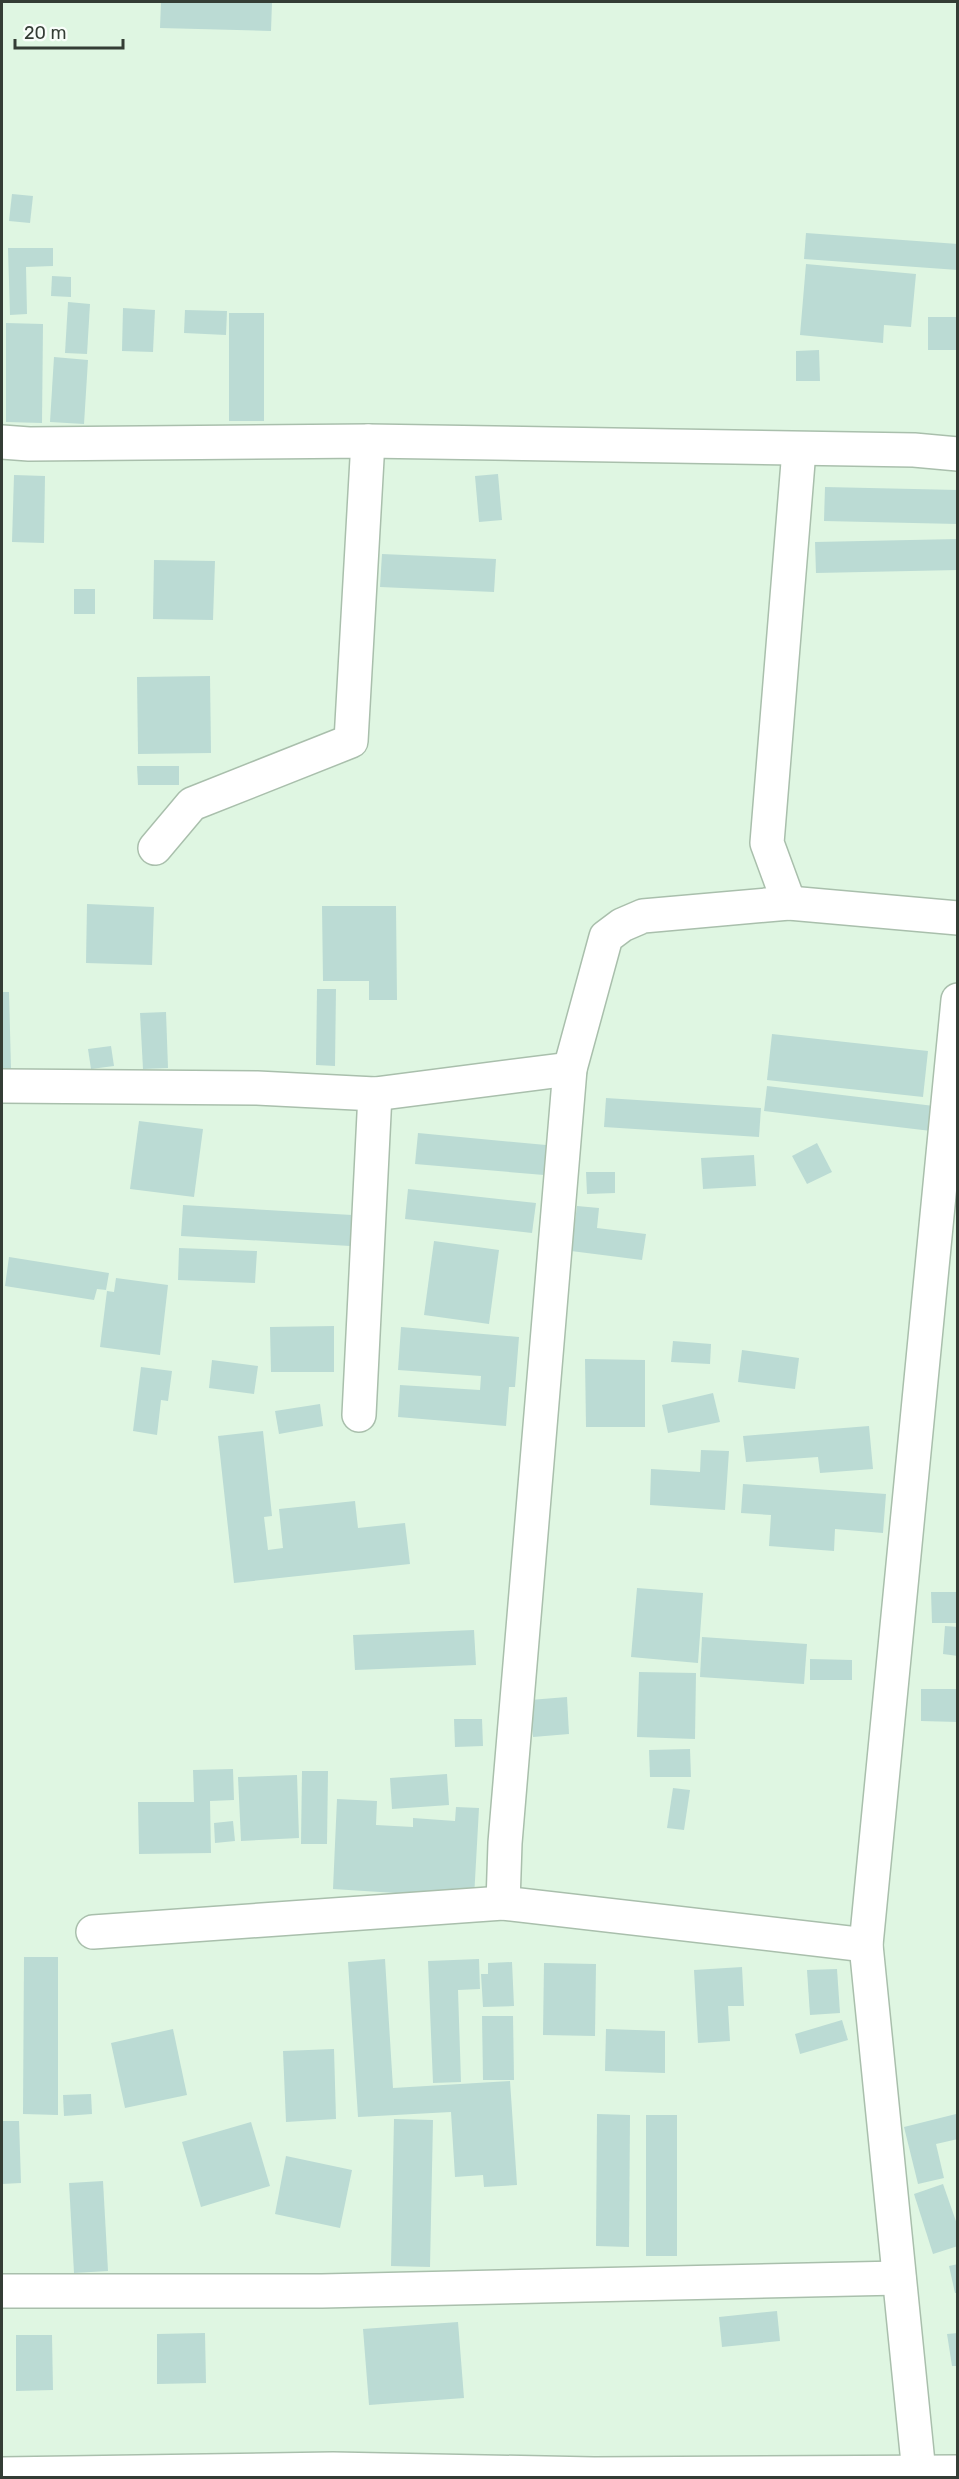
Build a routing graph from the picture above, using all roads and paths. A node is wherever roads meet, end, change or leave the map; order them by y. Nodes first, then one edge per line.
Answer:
1 (368, 441) junction
2 (2, 442) edge
3 (799, 450) junction
4 (957, 454) edge
5 (155, 848) dead end
6 (789, 903) junction
7 (957, 918) edge
8 (957, 1000) edge
9 (570, 1069) junction
10 (2, 1086) edge
11 (375, 1094) junction
12 (359, 1415) dead end
13 (502, 1903) junction
14 (93, 1932) dead end
15 (866, 1945) junction
16 (899, 2278) junction
17 (2, 2291) edge
18 (957, 2472) edge
19 (919, 2473) junction
20 (2, 2474) edge
21 (594, 2476) edge

1 - 2 street
1 - 3 street
1 - 5 street
3 - 4 street
3 - 6 street
6 - 7 street
6 - 9 street
8 - 15 street
9 - 11 street
9 - 13 street
10 - 11 street
11 - 12 street
13 - 14 street
13 - 15 street
15 - 16 street
16 - 17 street
16 - 19 street
18 - 19 street
19 - 21 street
20 - 21 street

